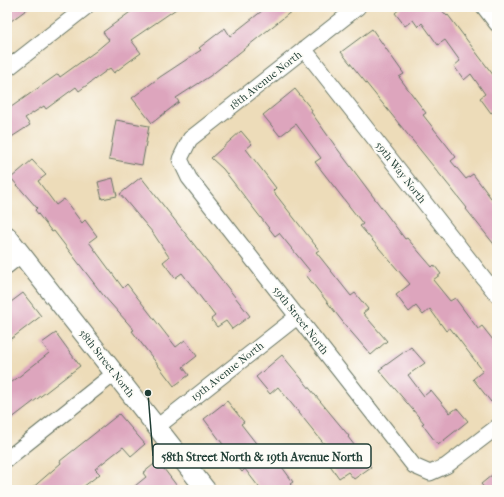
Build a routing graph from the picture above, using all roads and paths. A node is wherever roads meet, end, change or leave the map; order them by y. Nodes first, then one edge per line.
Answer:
1 (86, 7) edge
2 (358, 7) edge
3 (484, 7) edge
4 (497, 24) edge
5 (304, 49) junction
6 (7, 69) edge
7 (180, 159) joint
8 (7, 236) edge
9 (14, 260) edge
10 (497, 295) edge
11 (298, 316) junction
12 (115, 373) junction
13 (157, 426) junction
14 (497, 427) edge
15 (7, 458) edge
16 (206, 490) edge

1 - 6 street
2 - 5 street, 18th Avenue North
3 - 4 street
5 - 7 street, 18th Avenue North
5 - 10 street, 59th Way North
7 - 11 street, 59th Street North
8 - 9 street, 58th Street North
9 - 12 street, 58th Street North
11 - 13 street, 19th Avenue North
11 - 14 street, 59th Street North
12 - 13 street, 58th Street North
12 - 15 street
13 - 16 street, 58th Street North

